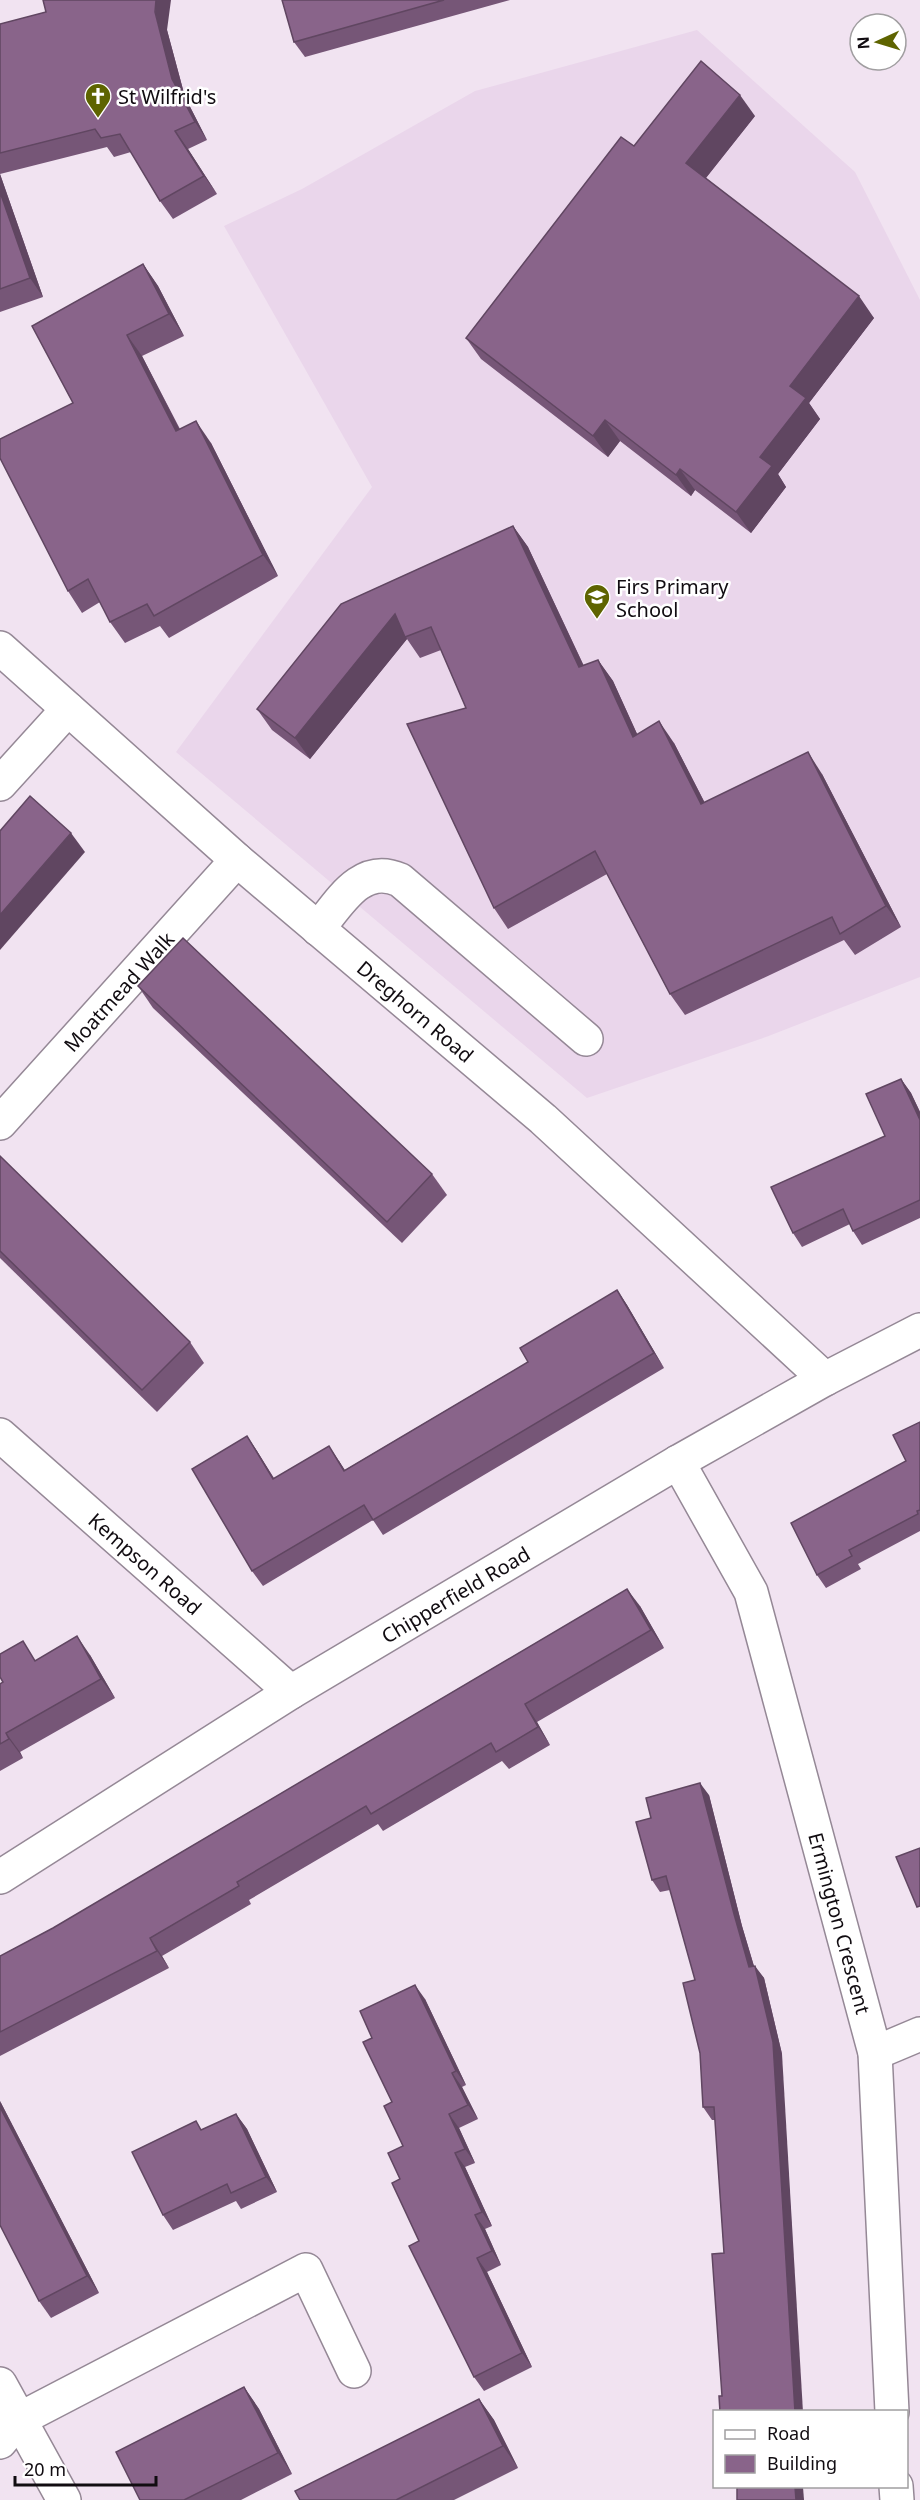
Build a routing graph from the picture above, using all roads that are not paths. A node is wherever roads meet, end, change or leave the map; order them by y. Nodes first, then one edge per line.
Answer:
1 (0, 648) edge
2 (68, 709) junction
3 (0, 784) edge
4 (237, 860) junction
5 (318, 928) junction
6 (586, 1039) dead end
7 (0, 1123) edge
8 (920, 1330) edge
9 (825, 1379) junction
10 (0, 1435) edge
11 (678, 1462) junction
12 (291, 1692) junction
13 (0, 1877) edge
14 (920, 2034) edge
15 (875, 2054) junction
16 (354, 2371) dead end
17 (0, 2384) edge
18 (892, 2410) edge
19 (9, 2431) edge
20 (63, 2500) edge

1 - 2 street, Dreghorn Road
2 - 3 street
2 - 4 street, Dreghorn Road
4 - 5 street, Dreghorn Road
4 - 7 street, Moatmead Walk
5 - 6 street
5 - 9 street, Dreghorn Road
8 - 9 street, Chipperfield Road
9 - 11 street, Chipperfield Road
10 - 12 street, Kempson Road
11 - 12 street, Chipperfield Road
11 - 15 street, Ermington Crescent
12 - 13 street, Chipperfield Road
14 - 15 street
15 - 18 street, Ermington Crescent
16 - 19 street
17 - 19 street
19 - 20 street

